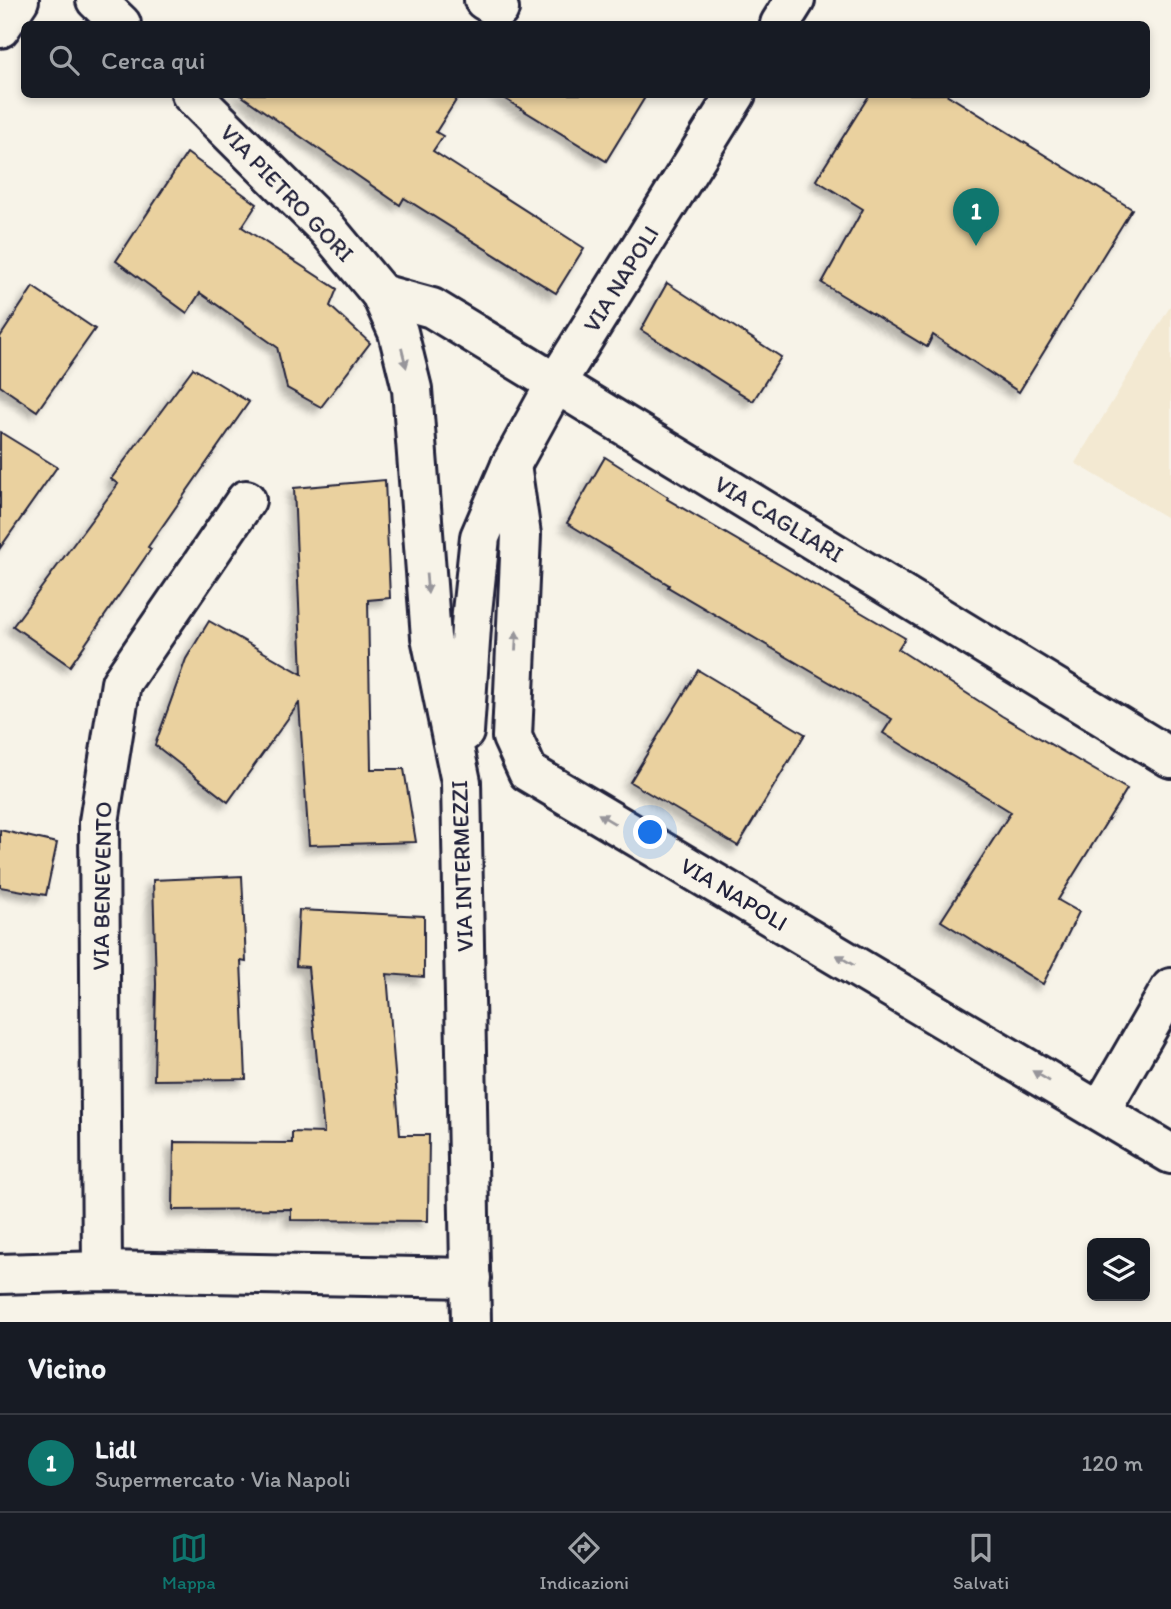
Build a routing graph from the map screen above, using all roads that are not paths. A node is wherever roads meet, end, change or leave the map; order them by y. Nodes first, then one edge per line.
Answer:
1 (19, 0) edge
2 (96, 0) edge
3 (795, 0) edge
4 (118, 21) edge
5 (782, 21) edge
6 (0, 29) edge
7 (195, 98) edge
8 (734, 98) edge
9 (381, 294) junction
10 (556, 383) junction
11 (510, 466) junction
12 (246, 500) dead end
13 (1171, 758) edge
14 (461, 782) junction
15 (1171, 988) edge
16 (1100, 1111) junction
17 (1171, 1154) edge
18 (102, 1271) junction
19 (0, 1274) edge
20 (471, 1278) junction
21 (471, 1322) edge

1 - 6 street
2 - 4 street
3 - 5 street
7 - 9 street, VIA PIETRO GORI
8 - 10 street, VIA NAPOLI
9 - 10 street, VIA CAGLIARI
9 -> 14 street, VIA INTERMEZZI
10 - 11 street, VIA NAPOLI
10 - 13 street, VIA CAGLIARI
11 - 14 street, VIA NAPOLI
16 -> 11 street, VIA NAPOLI
12 - 18 street, VIA BENEVENTO
14 - 20 street, VIA INTERMEZZI
15 - 16 street
16 - 17 street, VIA NAPOLI
18 - 19 street
18 - 20 street
20 - 21 street, VIA INTERMEZZI

